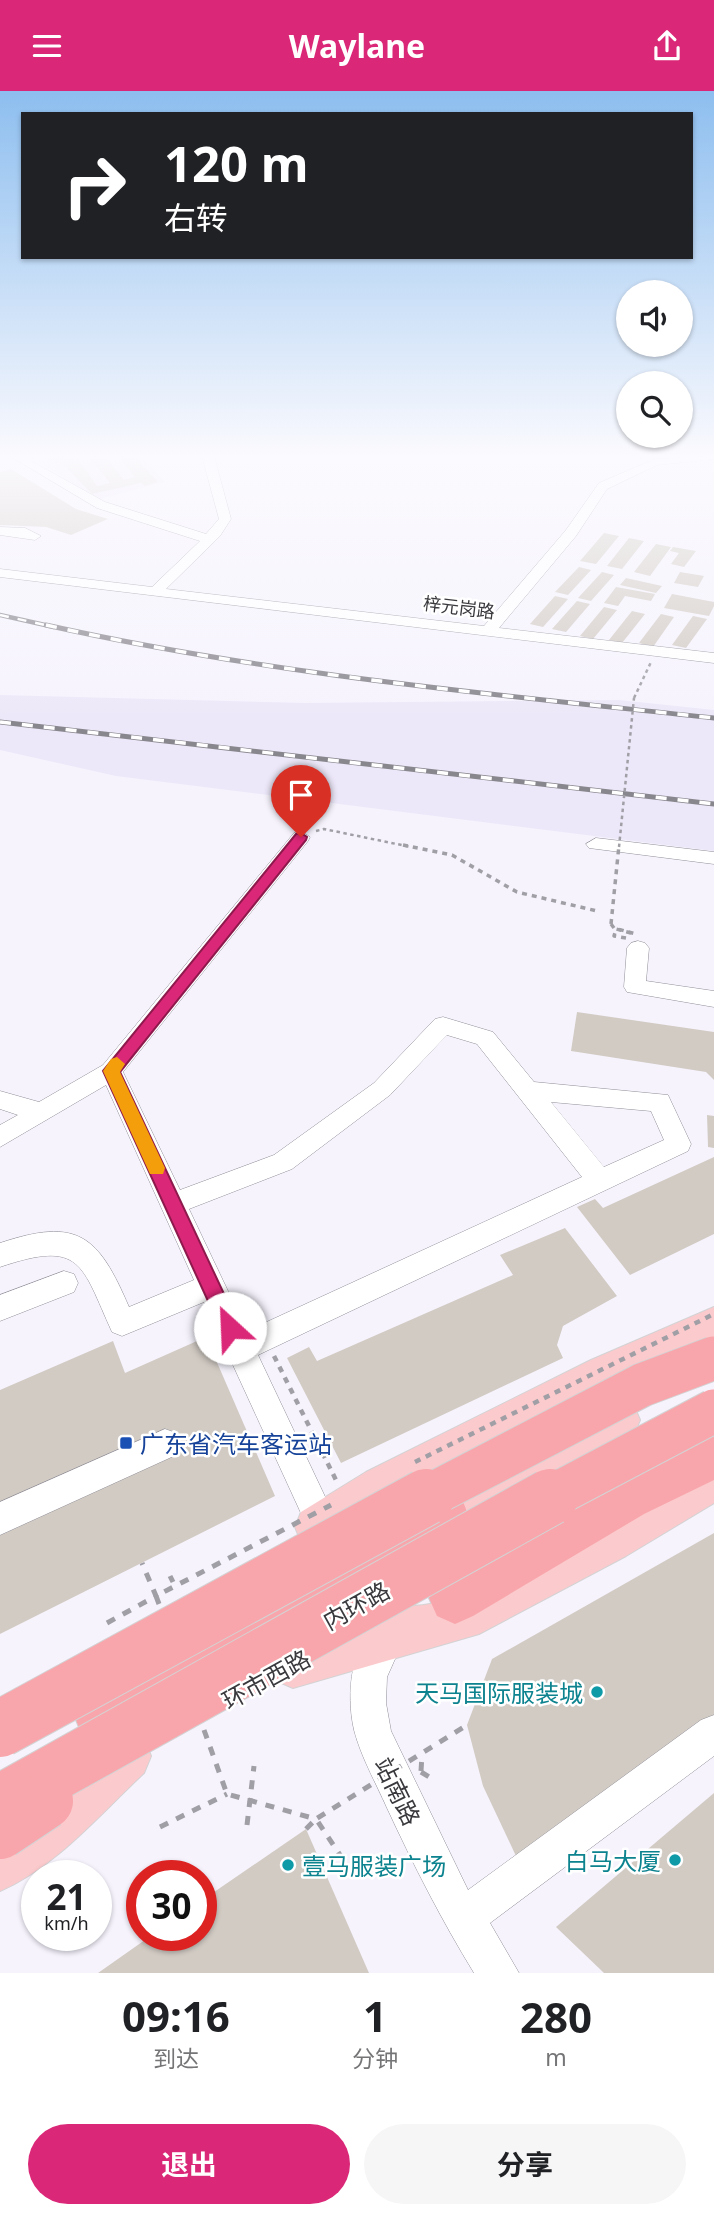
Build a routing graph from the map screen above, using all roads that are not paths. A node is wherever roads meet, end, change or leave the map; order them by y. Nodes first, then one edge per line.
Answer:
1 (203, 544) edge
2 (562, 544) edge
3 (0, 573) edge
4 (156, 591) junction
5 (489, 630) junction
6 (714, 657) edge
7 (301, 837) road end
8 (596, 844) dead end
9 (714, 858) edge
10 (636, 944) road end
11 (714, 999) edge
12 (111, 1071) junction
13 (528, 1091) junction
14 (0, 1100) edge
15 (41, 1112) junction
16 (0, 1137) edge
17 (600, 1181) junction
18 (173, 1204) junction
19 (0, 1255) edge
20 (64, 1283) dead end
21 (196, 1292) dead end
22 (0, 1308) edge
23 (714, 1324) edge
24 (240, 1349) junction
25 (714, 1371) edge
26 (705, 1384) edge
27 (714, 1433) edge
28 (165, 1444) dead end
29 (714, 1455) edge
30 (714, 1480) edge
31 (331, 1505) junction
32 (444, 1517) junction
33 (0, 1519) edge
34 (455, 1598) joint
35 (388, 1637) junction
36 (272, 1664) junction
37 (0, 1698) edge
38 (0, 1729) edge
39 (124, 1729) junction
40 (714, 1733) edge
41 (0, 1752) edge
42 (0, 1773) edge
43 (0, 1803) edge
44 (0, 1821) edge
45 (0, 1831) edge
46 (0, 1865) edge
47 (463, 1919) junction
48 (498, 1973) edge

1 - 4 street
2 - 5 street
3 - 4 street
4 - 5 street, 梓元岗路
5 - 6 street, 梓元岗路
7 - 12 street
8 - 9 street
10 - 11 street
12 - 15 street
12 - 18 street
13 - 17 street
13 - 17 street
13 - 18 street
14 - 15 street
15 - 16 street
17 - 24 street
18 - 24 street
19 - 21 street
20 - 22 street
23 - 31 main road
24 - 31 street
25 - 26 main road
26 - 32 main road
26 - 36 highway, 内环路, bridge
26 - 38 highway, bridge
27 - 36 main road, 环市西路
28 - 33 street
29 - 34 highway
30 - 35 main road
31 - 37 main road
32 - 39 highway
32 - 41 main road
34 - 35 main road
35 - 36 main road
35 - 47 street, 站南路
36 - 39 main road, 环市西路
36 - 43 highway, 内环路, bridge
36 - 45 highway, bridge
39 - 42 highway
39 - 44 main road, 环市西路
39 - 46 main road
40 - 47 street
47 - 48 street, 站南路

